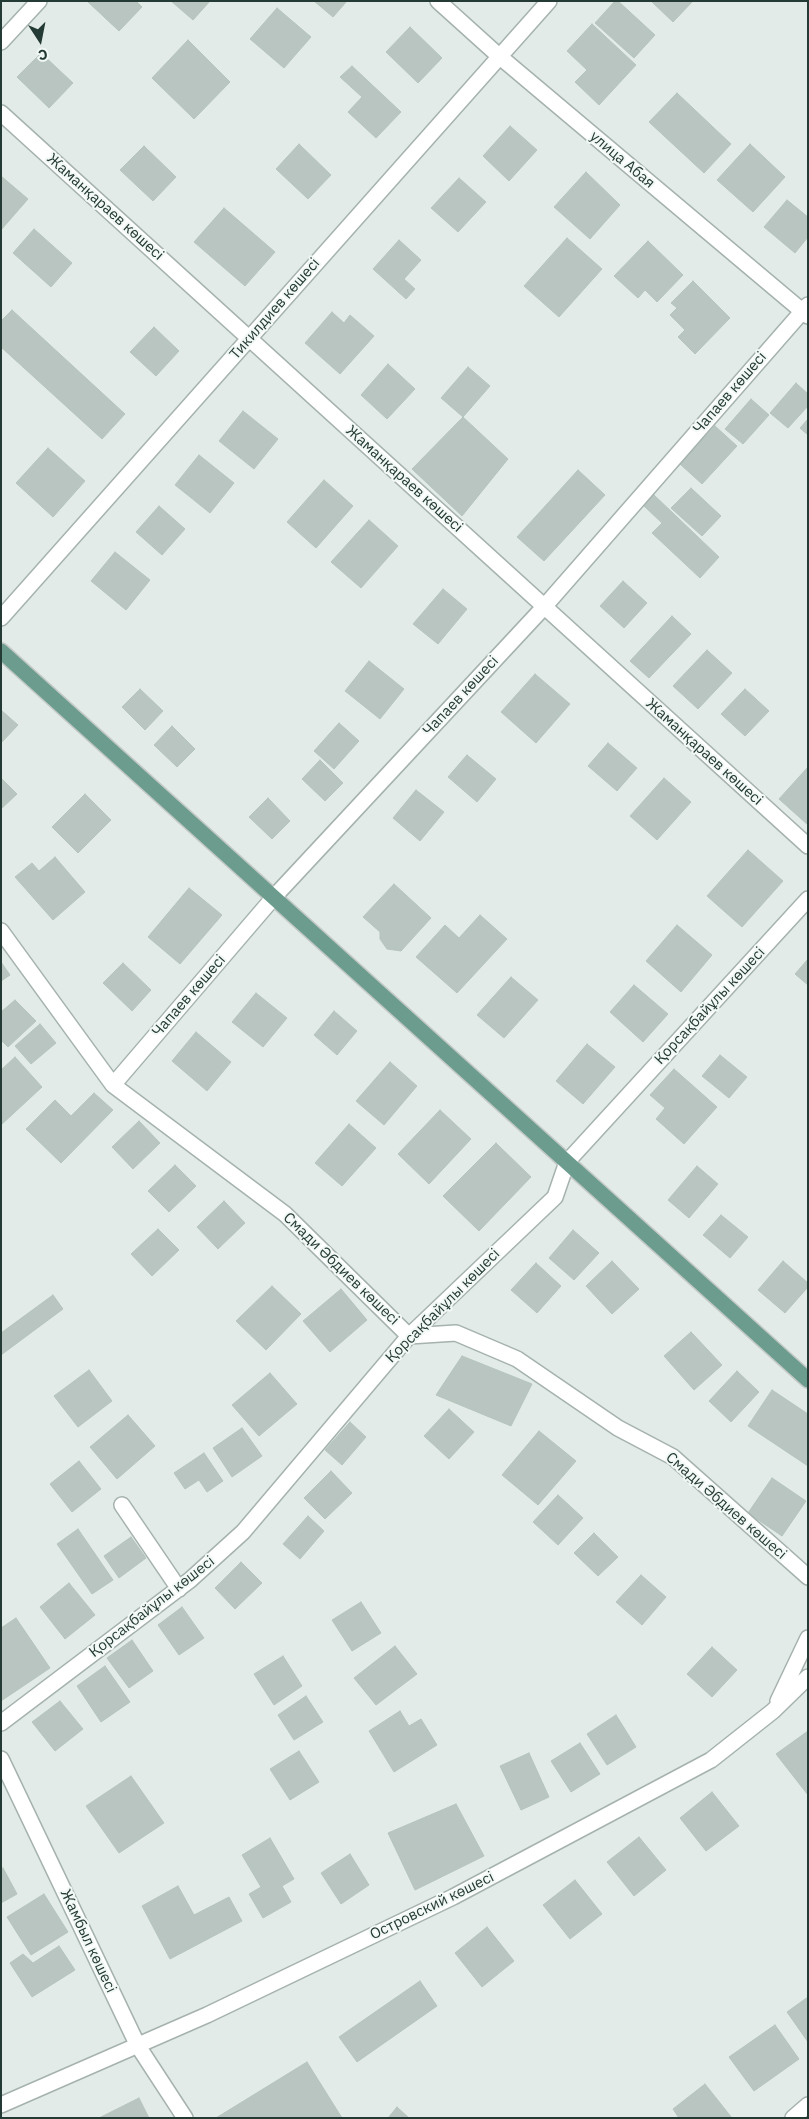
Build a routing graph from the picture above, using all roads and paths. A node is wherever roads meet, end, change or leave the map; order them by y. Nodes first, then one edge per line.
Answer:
1 (39, 1) edge
2 (438, 1) edge
3 (549, 1) edge
4 (1, 42) edge
5 (499, 56) junction
6 (1, 113) edge
7 (806, 311) edge
8 (249, 339) junction
9 (544, 606) junction
10 (1, 618) edge
11 (1, 651) edge
12 (808, 846) edge
13 (274, 897) junction
14 (808, 898) edge
15 (1, 931) edge
16 (113, 1085) junction
17 (567, 1162) junction
18 (409, 1336) junction
19 (808, 1380) edge
20 (122, 1505) dead end
21 (808, 1577) edge
22 (179, 1589) junction
23 (808, 1638) edge
24 (808, 1677) edge
25 (773, 1711) junction
26 (1, 1723) edge
27 (1, 1759) edge
28 (138, 2046) junction
29 (1, 2105) edge
30 (808, 2105) edge
31 (185, 2118) edge
32 (793, 2118) edge

1 - 4 street
2 - 5 street, улица Абая
3 - 5 street, Тикилдиев көшесі
5 - 7 street, улица Абая
5 - 8 street, Тикилдиев көшесі
6 - 8 street, Жаманқараев көшесі
7 - 9 street, Чапаев көшесі
8 - 9 street, Жаманқараев көшесі
8 - 10 street, Тикилдиев көшесі
9 - 12 street, Жаманқараев көшесі
9 - 13 street, Чапаев көшесі
11 - 13 main road
13 - 16 street, Чапаев көшесі
13 - 17 main road
14 - 17 street, Қорсақбайұлы көшесі
15 - 16 street, Смади Әбдиев көшесі
16 - 18 street, Смади Әбдиев көшесі
17 - 18 street, Қорсақбайұлы көшесі
17 - 19 main road
18 - 21 street, Смади Әбдиев көшесі
18 - 22 street, Қорсақбайұлы көшесі
20 - 22 street
22 - 26 street, Қорсақбайұлы көшесі
23 - 25 street, Островский көшесі
24 - 25 street
25 - 28 street, Островский көшесі
27 - 28 street, Жамбыл көшесі
28 - 29 street, Островский көшесі
28 - 31 street, Жамбыл көшесі
30 - 32 street

